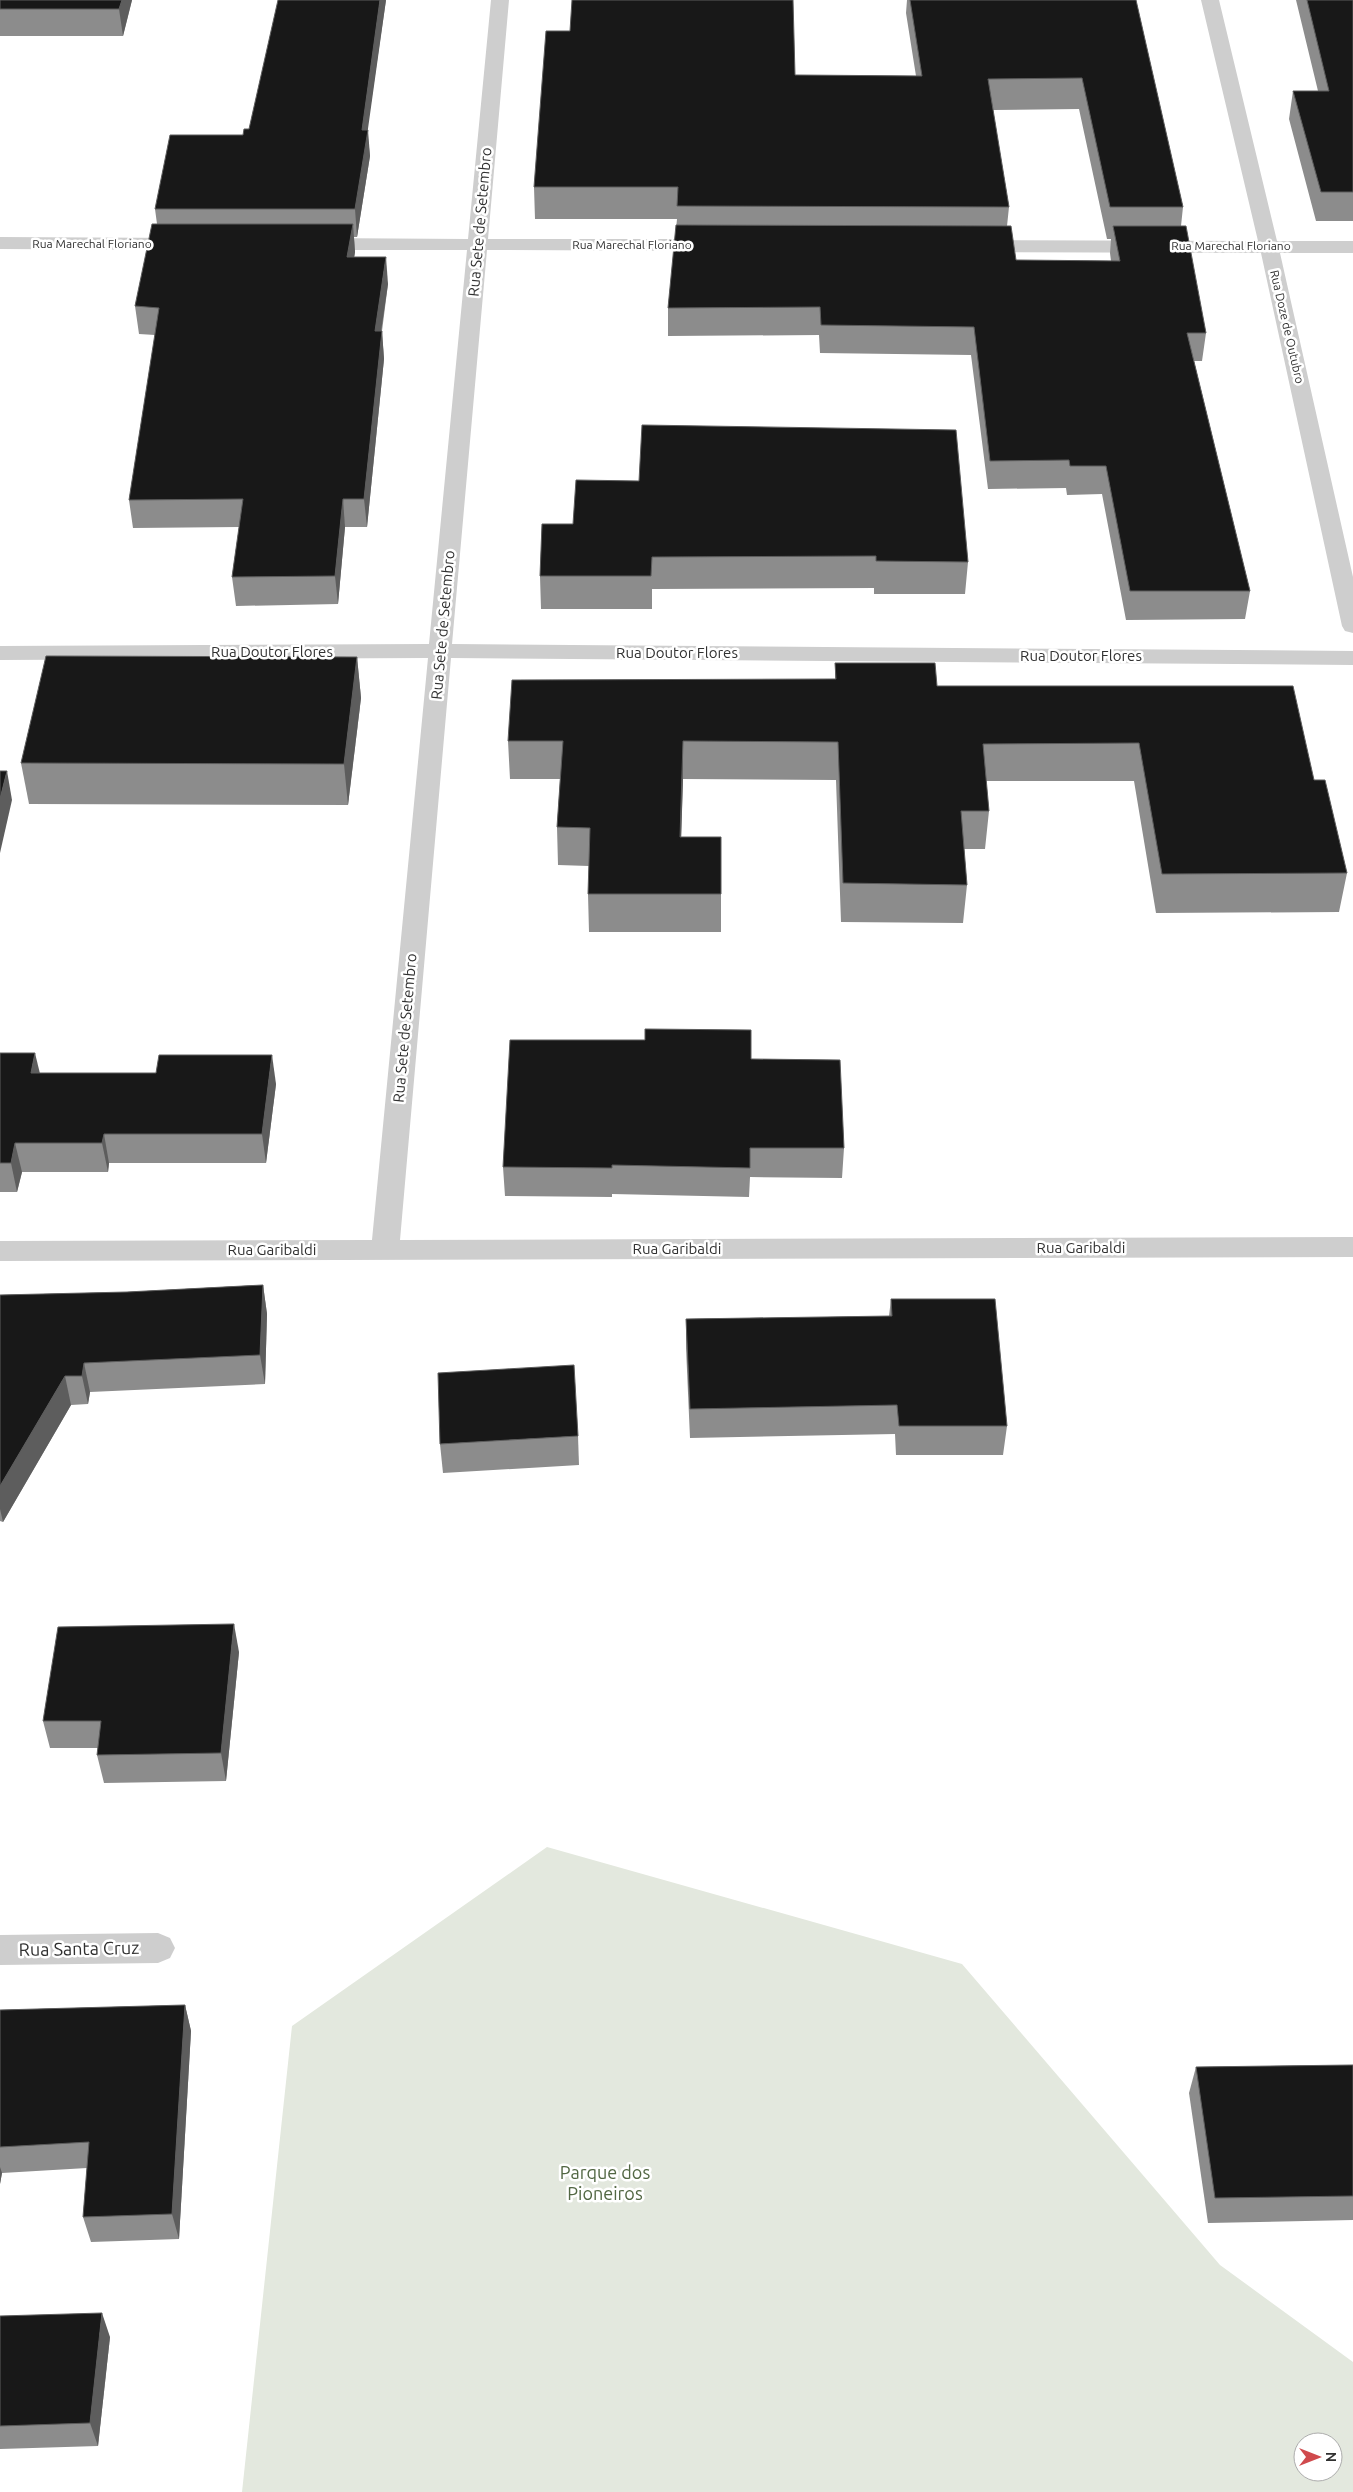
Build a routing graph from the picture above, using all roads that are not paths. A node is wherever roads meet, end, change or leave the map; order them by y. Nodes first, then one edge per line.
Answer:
1 (500, 0) edge
2 (1210, 0) edge
3 (0, 243) edge
4 (199, 244) edge
5 (299, 244) edge
6 (478, 244) junction
7 (735, 245) edge
8 (962, 246) edge
9 (1269, 247) junction
10 (1353, 247) edge
11 (1353, 626) edge
12 (440, 651) junction
13 (0, 653) edge
14 (1353, 658) edge
15 (1353, 1247) edge
16 (0, 1250) edge
17 (385, 1250) junction
18 (158, 1948) dead end
19 (0, 1950) edge

1 - 6 street, Rua Sete de Setembro
2 - 9 street, Rua Doze de Outubro
3 - 4 street, Rua Marechal Floriano
5 - 6 street, Rua Marechal Floriano
6 - 7 street, Rua Marechal Floriano
6 - 12 street, Rua Sete de Setembro
8 - 9 street, Rua Marechal Floriano
9 - 10 street, Rua Marechal Floriano
9 - 11 street, Rua Doze de Outubro
12 - 13 street, Rua Doutor Flores
12 - 14 street, Rua Doutor Flores
12 - 17 street, Rua Sete de Setembro
15 - 17 street, Rua Garibaldi
16 - 17 street, Rua Garibaldi
18 - 19 street, Rua Santa Cruz

